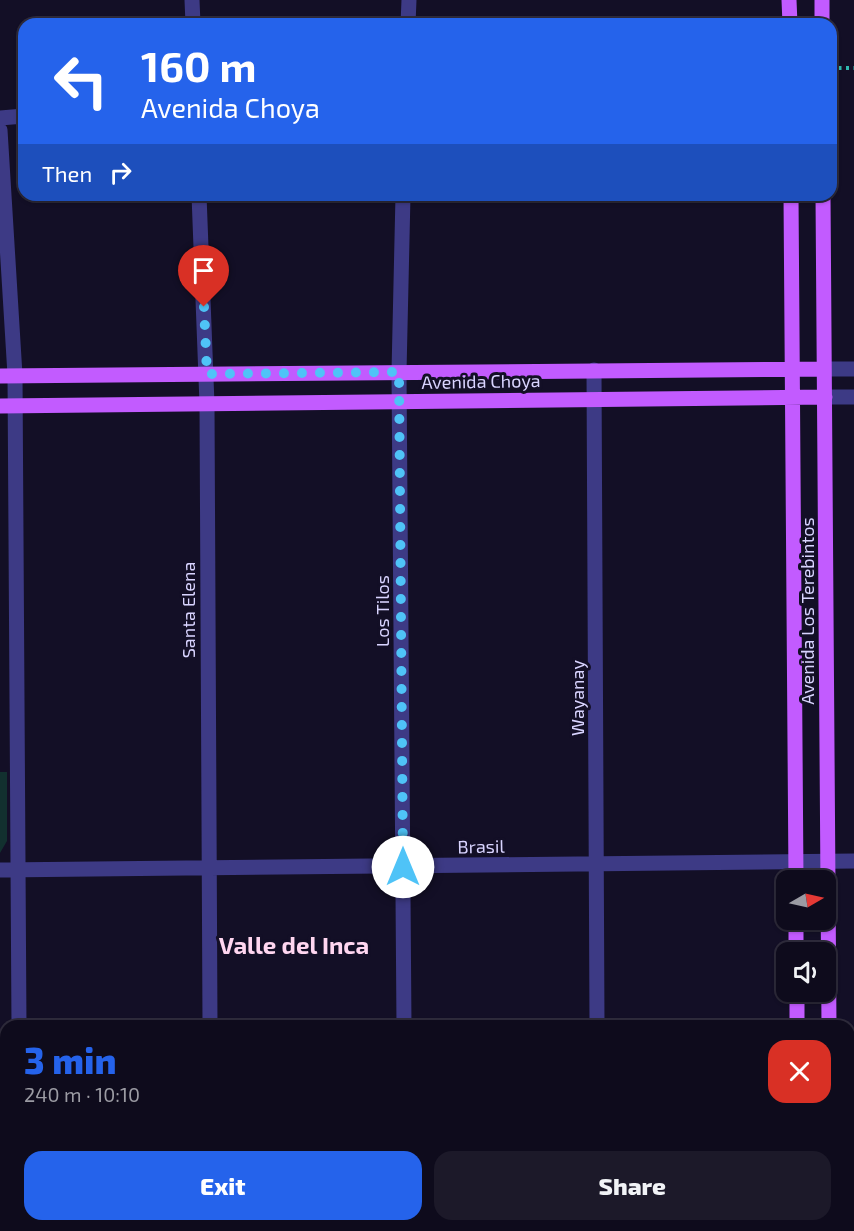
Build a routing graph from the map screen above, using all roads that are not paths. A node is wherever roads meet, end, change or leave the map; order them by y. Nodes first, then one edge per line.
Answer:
1 (192, 0) edge
2 (409, 0) edge
3 (789, 0) edge
4 (822, 0) edge
5 (193, 18) edge
6 (408, 18) edge
7 (790, 18) edge
8 (822, 18) edge
9 (18, 116) edge
10 (0, 118) edge
11 (0, 130) edge
12 (199, 201) edge
13 (403, 201) edge
14 (791, 201) edge
15 (823, 201) edge
16 (792, 369) junction
17 (824, 369) junction
18 (854, 369) edge
19 (594, 370) junction
20 (399, 372) junction
21 (207, 374) junction
22 (8, 375) edge
23 (825, 397) junction
24 (854, 397) edge
25 (792, 398) junction
26 (594, 400) junction
27 (400, 401) junction
28 (207, 404) junction
29 (7, 406) edge
30 (854, 861) edge
31 (828, 862) junction
32 (796, 863) junction
33 (597, 865) junction
34 (403, 867) junction
35 (208, 868) junction
36 (0, 870) edge
37 (18, 870) junction
38 (796, 870) edge
39 (796, 1002) edge
40 (19, 1020) edge
41 (210, 1020) edge
42 (404, 1020) edge
43 (597, 1020) edge
44 (797, 1020) edge
45 (829, 1020) edge

1 - 5 street
2 - 6 street
3 - 7 main road
4 - 8 main road
9 - 10 street
11 - 22 street
12 - 21 street, Santa Elena
13 - 20 street, Los Tilos
14 - 16 main road, Avenida Los Terebintos
15 - 17 main road, Avenida Los Terebintos
16 - 17 main road, Avenida Choya
16 - 19 main road, Avenida Choya
16 - 25 main road, Avenida Los Terebintos
17 - 18 street, Avenida Choya
17 - 23 main road, Avenida Los Terebintos
19 - 20 main road, Avenida Choya
19 - 26 street, Wayanay
20 - 21 main road, Avenida Choya
20 - 27 street, Los Tilos
21 - 22 main road, Avenida Choya
21 - 28 street, Santa Elena
22 - 29 street
23 - 24 street, Avenida Choya
23 - 25 main road, Avenida Choya
23 - 31 main road, Avenida Los Terebintos
25 - 26 main road, Avenida Choya
25 - 32 main road, Avenida Los Terebintos
26 - 27 main road, Avenida Choya
26 - 33 street, Wayanay
27 - 28 main road, Avenida Choya
27 - 34 street, Los Tilos
28 - 29 main road, Avenida Choya
28 - 35 street, Santa Elena
29 - 37 street
30 - 31 street, Brasil
31 - 32 street, Brasil
31 - 45 main road, Avenida Los Terebintos
32 - 33 street, Brasil
32 - 38 main road, Avenida Los Terebintos
33 - 34 street, Brasil
33 - 43 street, Wayanay
34 - 35 street, Brasil
34 - 42 street, Los Tilos
35 - 37 street, Brasil
35 - 41 street, Santa Elena
36 - 37 street, Brasil
37 - 40 street
39 - 44 main road

